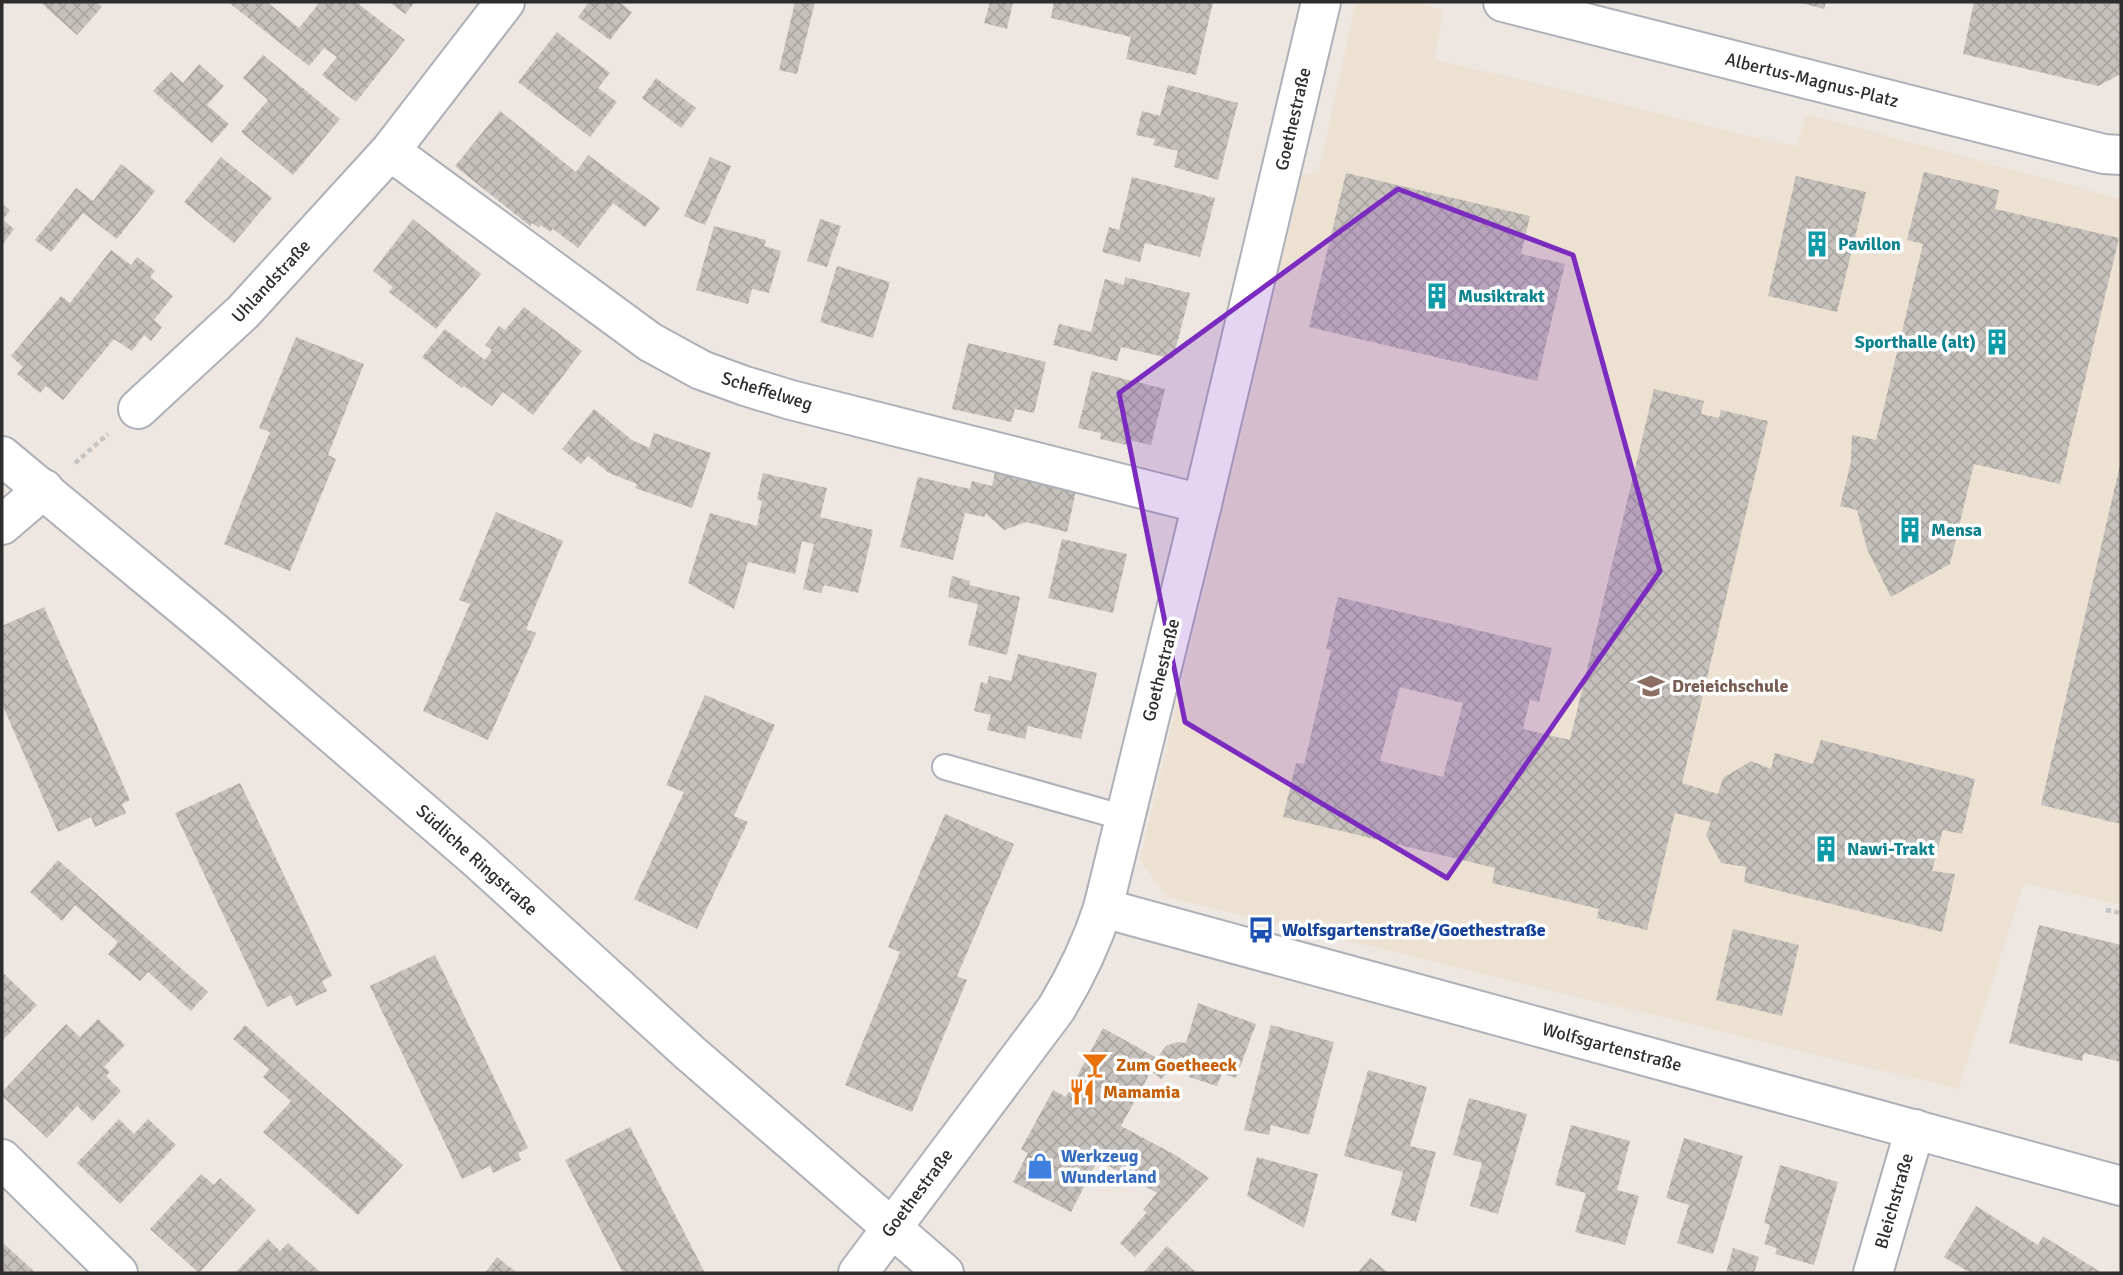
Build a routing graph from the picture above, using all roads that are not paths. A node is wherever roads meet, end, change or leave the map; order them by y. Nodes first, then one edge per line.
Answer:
1 (505, 2) edge
2 (1321, 2) edge
3 (1503, 2) edge
4 (390, 151) junction
5 (2121, 155) edge
6 (138, 408) road end
7 (2, 456) edge
8 (44, 489) junction
9 (1202, 504) junction
10 (2, 525) edge
11 (945, 767) dead end
12 (1125, 818) junction
13 (1103, 908) junction
14 (1915, 1129) junction
15 (2, 1159) edge
16 (2121, 1186) edge
17 (890, 1228) junction
18 (118, 1273) edge
19 (858, 1273) edge
20 (944, 1273) edge
21 (1873, 1273) edge

1 - 4 street, Uhlandstraße
2 - 9 street, Goethestraße
3 - 5 street, Albertus-Magnus-Platz
4 - 6 street, Uhlandstraße
4 - 9 street, Scheffelweg
7 - 8 street, Südliche Ringstraße
8 - 10 street
8 - 17 street, Südliche Ringstraße
9 - 12 street, Goethestraße
11 - 12 lane
12 - 13 street, Goethestraße
13 - 14 street, Wolfsgartenstraße
13 - 17 street, Goethestraße
14 - 16 street, Wolfsgartenstraße
14 - 21 street, Bleichstraße
15 - 18 street
17 - 19 street, Goethestraße
17 - 20 street, Südliche Ringstraße

